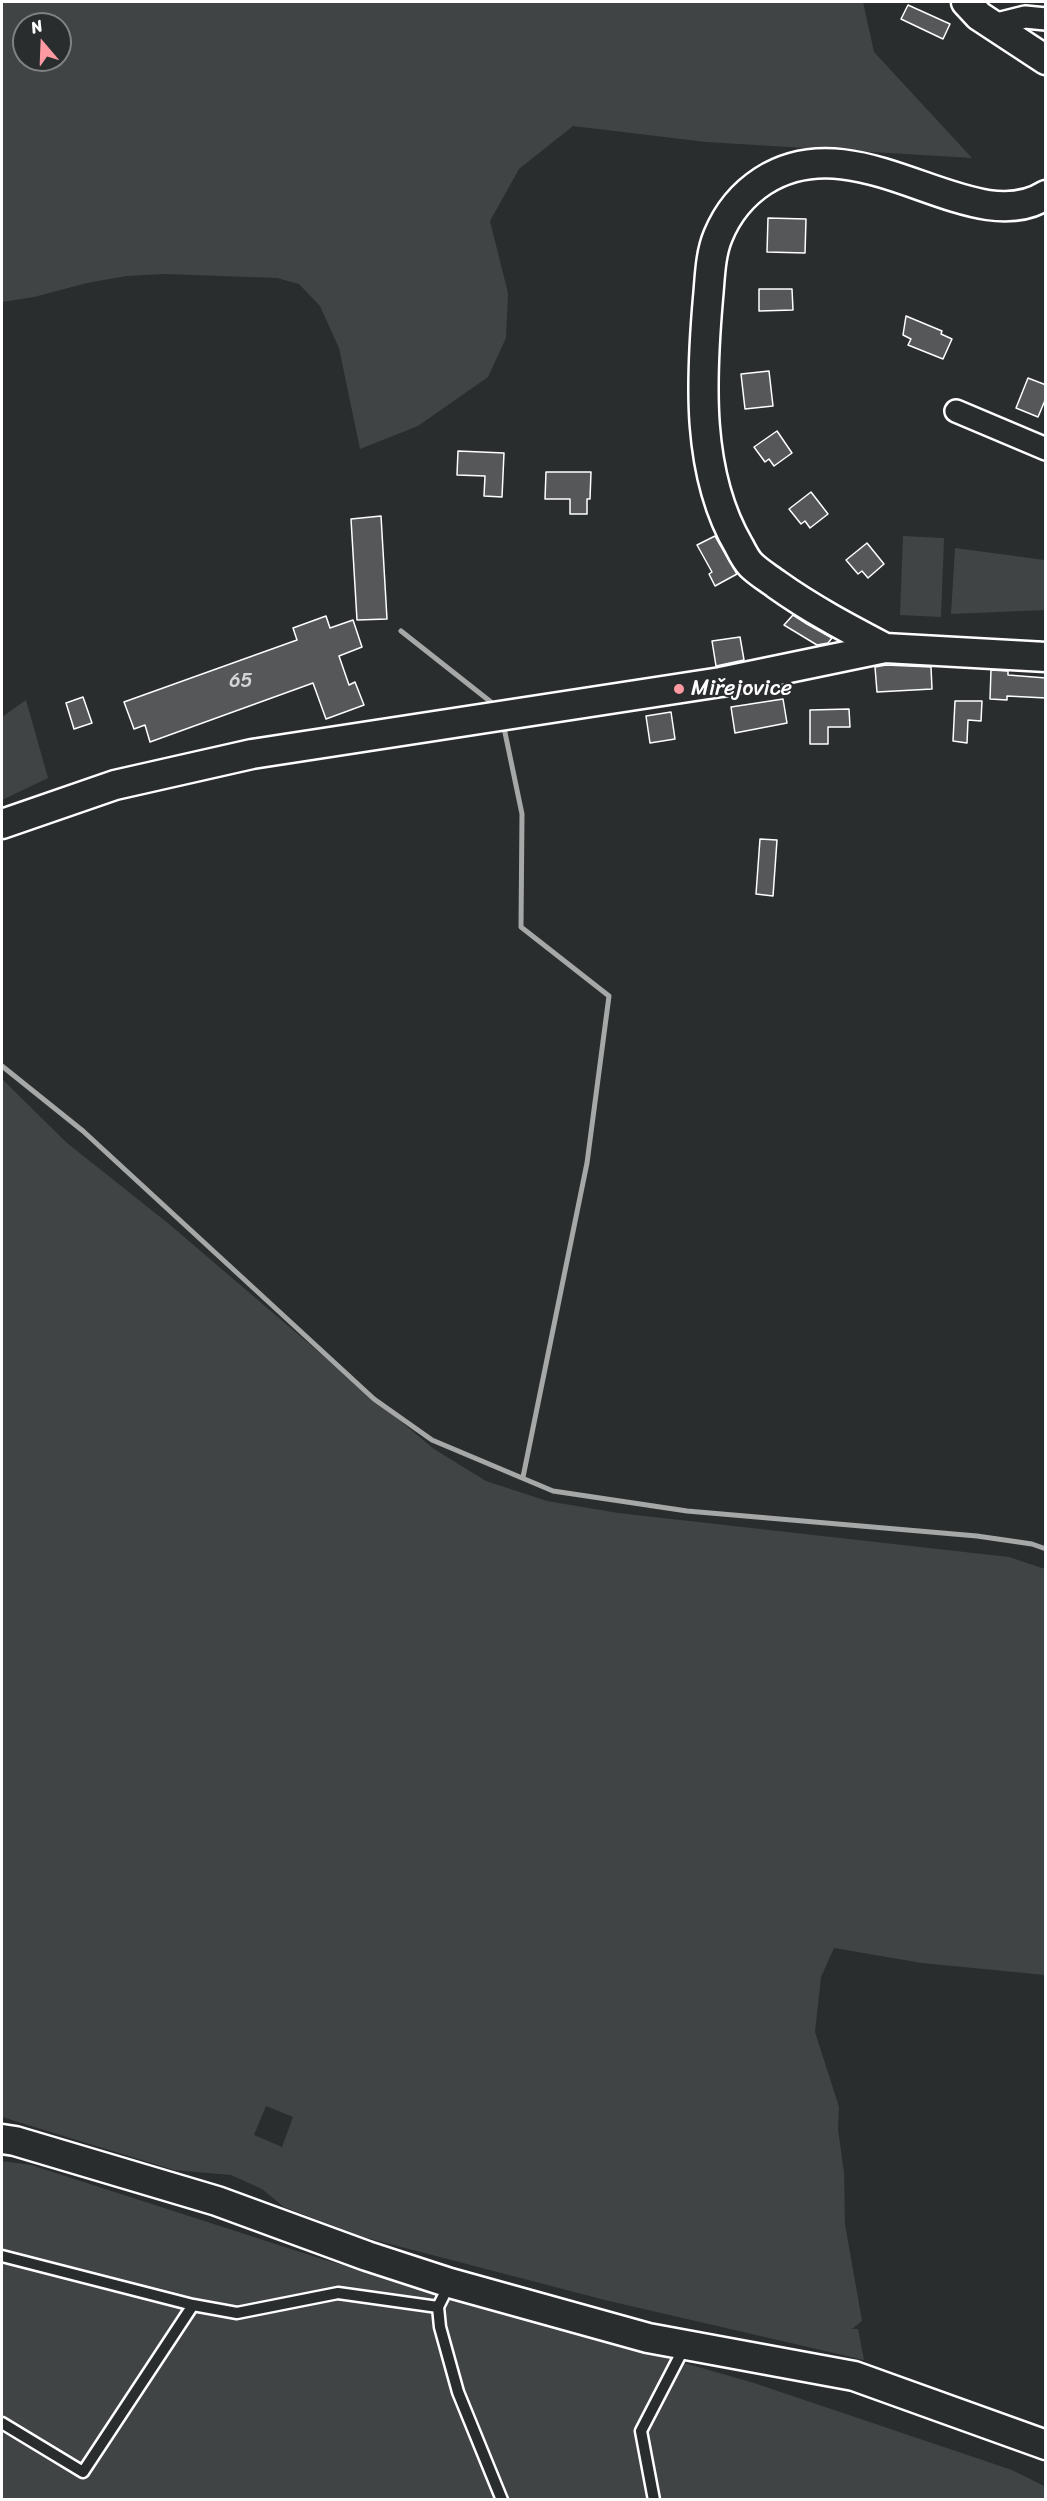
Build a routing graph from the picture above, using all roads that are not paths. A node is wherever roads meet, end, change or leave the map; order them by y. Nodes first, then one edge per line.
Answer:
1 (966, 2) edge
2 (1046, 19) edge
3 (993, 25) junction
4 (1046, 60) edge
5 (1046, 195) edge
6 (956, 411) dead end
7 (1046, 449) edge
8 (885, 648) junction
9 (1046, 657) edge
10 (2, 824) edge
11 (2, 2139) edge
12 (2, 2256) edge
13 (444, 2295) junction
14 (193, 2306) junction
15 (685, 2346) junction
16 (2, 2423) edge
17 (1046, 2445) edge
18 (502, 2499) edge
19 (654, 2499) edge

1 - 3 street
2 - 3 street
3 - 4 street
5 - 8 street
6 - 7 street
8 - 9 street
8 - 10 street
11 - 13 street
12 - 14 lane
13 - 14 lane
13 - 15 street
13 - 18 lane
14 - 16 lane
15 - 17 street
15 - 19 lane

